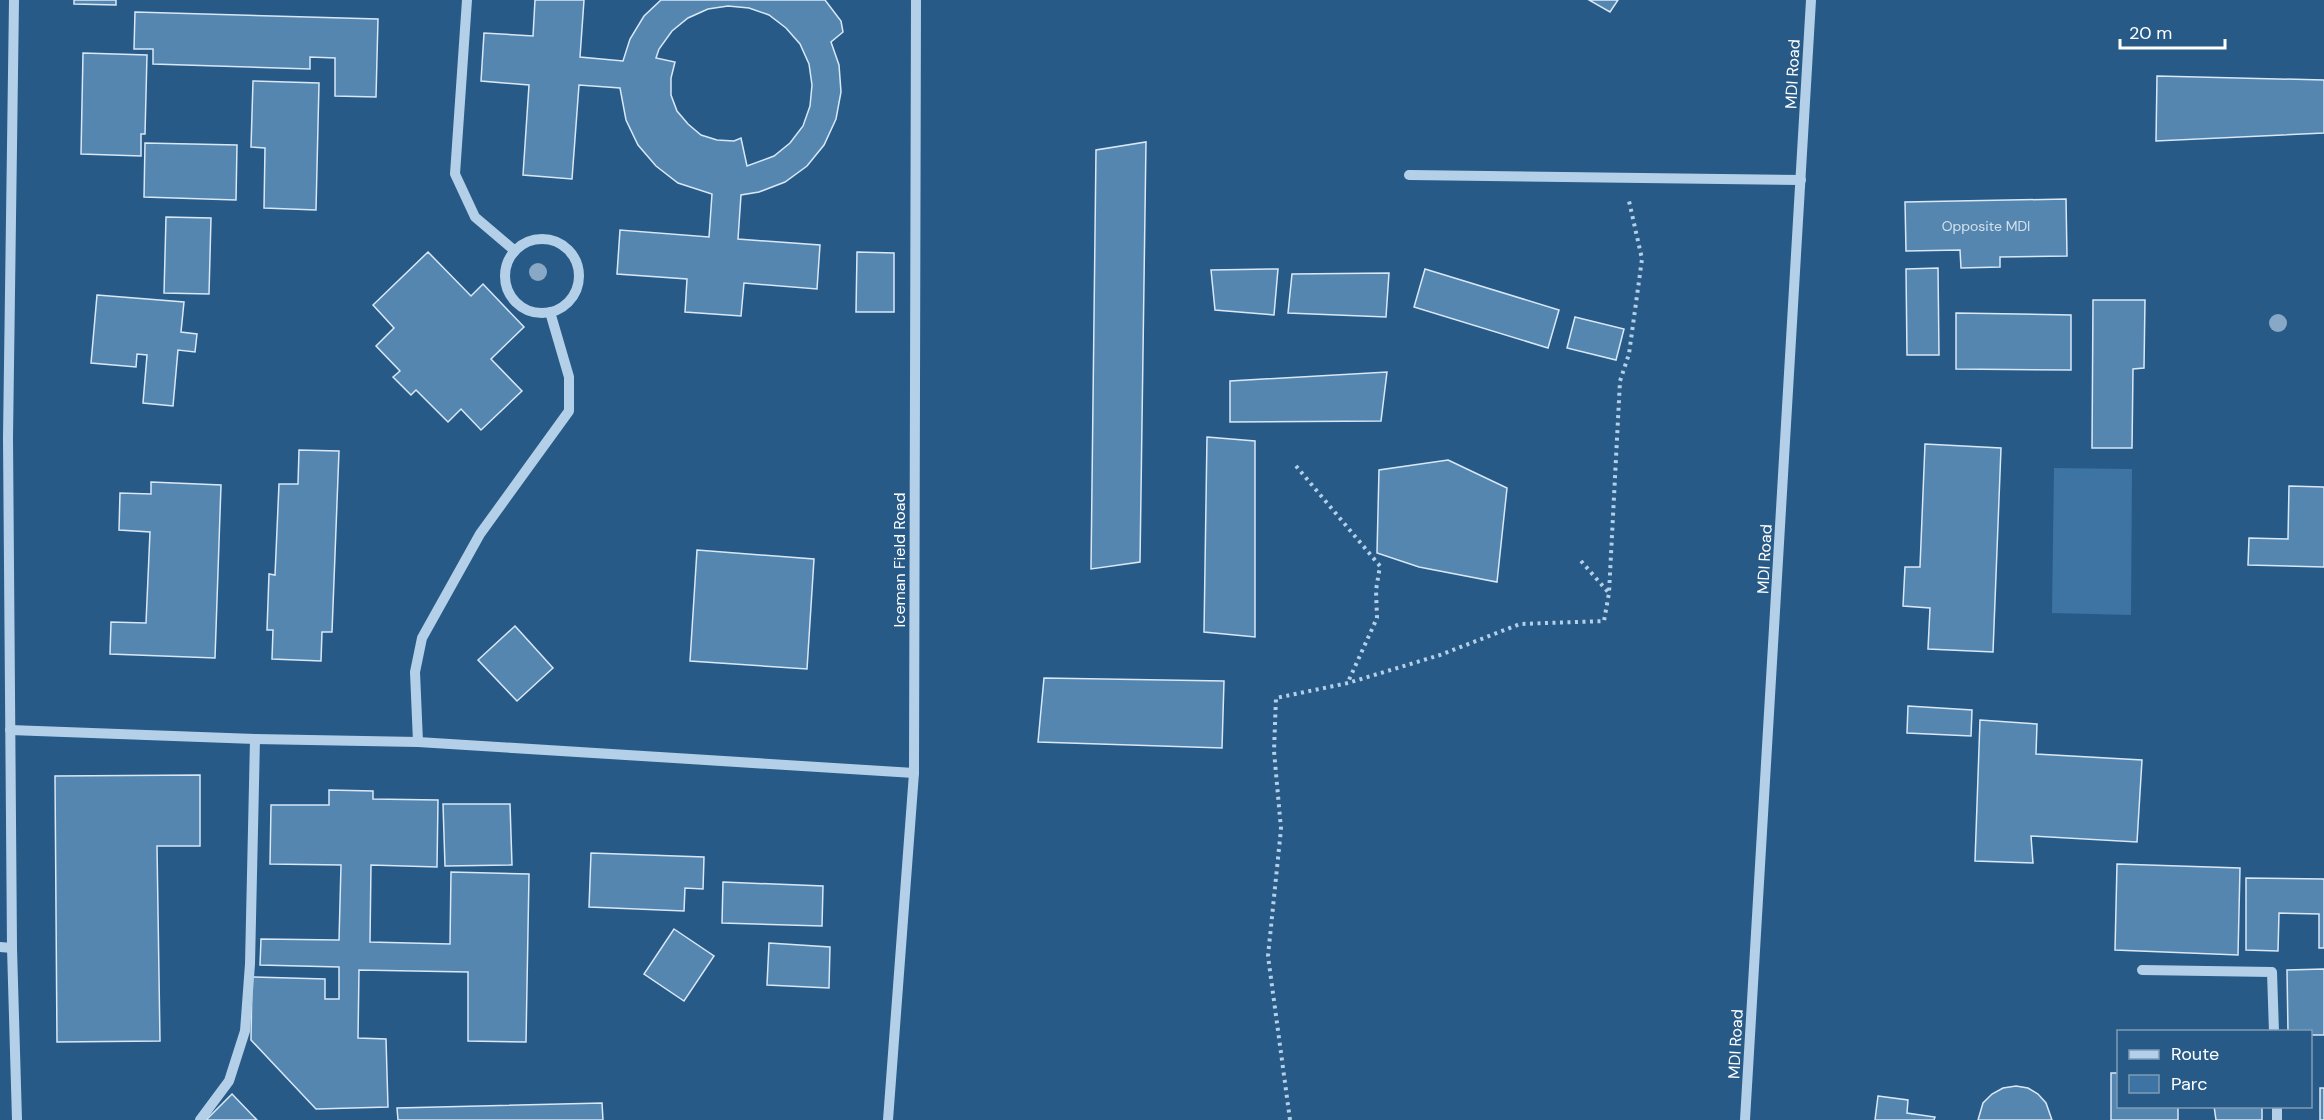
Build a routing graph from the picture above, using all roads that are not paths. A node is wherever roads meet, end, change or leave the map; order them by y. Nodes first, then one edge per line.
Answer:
1 (14, 0) edge
2 (467, 0) edge
3 (916, 0) edge
4 (1811, 0) edge
5 (1409, 175) dead end
6 (1801, 180) junction
7 (515, 251) junction
8 (550, 312) junction
9 (4, 438) edge
10 (10, 730) junction
11 (255, 739) junction
12 (418, 742) junction
13 (914, 772) junction
14 (0, 947) edge
15 (12, 948) junction
16 (2142, 970) dead end
17 (2274, 1030) edge
18 (16, 1119) edge
19 (200, 1120) edge
20 (888, 1120) edge
21 (1745, 1120) edge

1 - 9 street
2 - 7 street
3 - 13 street, Iceman Field Road
4 - 6 street, MDI Road
5 - 6 street
6 - 21 street, MDI Road
7 - 8 street
7 - 8 street
8 - 12 street
9 - 10 street
10 - 11 street
10 - 15 street
11 - 12 street
11 - 19 street
12 - 13 street
13 - 20 street, Iceman Field Road
14 - 15 street
15 - 18 street
16 - 17 street

